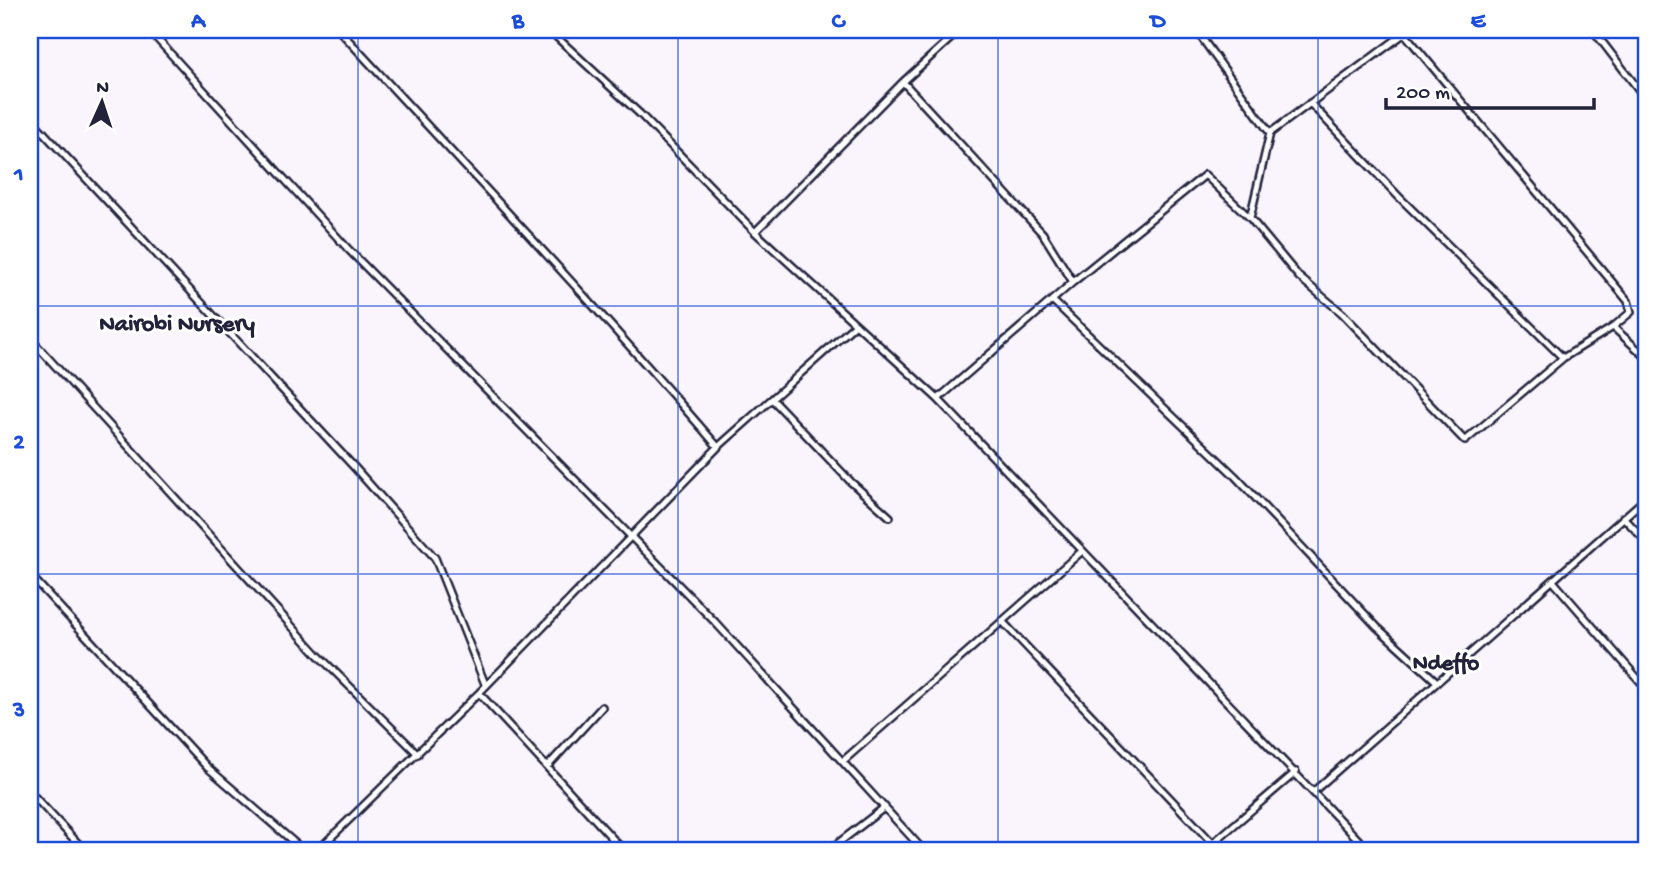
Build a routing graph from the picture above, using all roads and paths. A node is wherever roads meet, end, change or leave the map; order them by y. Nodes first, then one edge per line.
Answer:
1 (149, 30) edge
2 (339, 30) edge
3 (549, 30) edge
4 (960, 30) edge
5 (1196, 30) edge
6 (1593, 30) edge
7 (1407, 32) edge
8 (903, 82) junction
9 (1646, 99) edge
10 (1310, 103) junction
11 (30, 118) edge
12 (1270, 133) junction
13 (1250, 218) junction
14 (755, 232) junction
15 (1073, 282) junction
16 (1052, 300) junction
17 (856, 324) junction
18 (1613, 327) junction
19 (30, 338) edge
20 (1646, 357) edge
21 (1563, 358) junction
22 (772, 399) junction
23 (938, 399) junction
24 (718, 447) junction
25 (1646, 498) edge
26 (890, 517) dead end
27 (1623, 517) junction
28 (630, 538) junction
29 (1646, 541) edge
30 (1081, 552) junction
31 (30, 575) edge
32 (1553, 581) junction
33 (1002, 621) junction
34 (1436, 681) junction
35 (485, 684) junction
36 (1646, 688) edge
37 (479, 694) junction
38 (603, 707) dead end
39 (418, 754) junction
40 (843, 761) junction
41 (547, 766) junction
42 (1296, 772) junction
43 (1314, 791) junction
44 (30, 792) edge
45 (885, 807) junction
46 (1213, 843) junction
47 (85, 851) edge
48 (304, 851) edge
49 (317, 851) edge
50 (624, 851) edge
51 (828, 851) edge
52 (924, 851) edge
53 (1220, 851) edge
54 (1369, 851) edge

1 - 28 street
2 - 24 street
3 - 14 street
4 - 8 street
5 - 12 street
6 - 9 street
7 - 10 street
7 - 18 street
8 - 14 street
8 - 15 street
10 - 12 street
10 - 21 street
11 - 35 street
12 - 13 street
13 - 15 street
13 - 21 street
14 - 17 street
15 - 16 street
16 - 23 street
16 - 34 street
17 - 22 street
17 - 23 street
18 - 20 street
18 - 21 street
19 - 39 street
22 - 24 street
22 - 26 street
23 - 30 street
24 - 28 street
25 - 27 street
27 - 29 street
27 - 32 street
28 - 35 street
28 - 40 street
30 - 33 street
30 - 42 street
31 - 48 street
32 - 34 street
32 - 36 street
33 - 40 street
33 - 46 street
34 - 43 street
35 - 37 street
37 - 39 street
37 - 41 street
38 - 41 street
39 - 49 street
40 - 45 street
41 - 50 street
42 - 43 street
42 - 46 street
43 - 54 street
44 - 47 street
45 - 51 street
45 - 52 street
46 - 53 street

